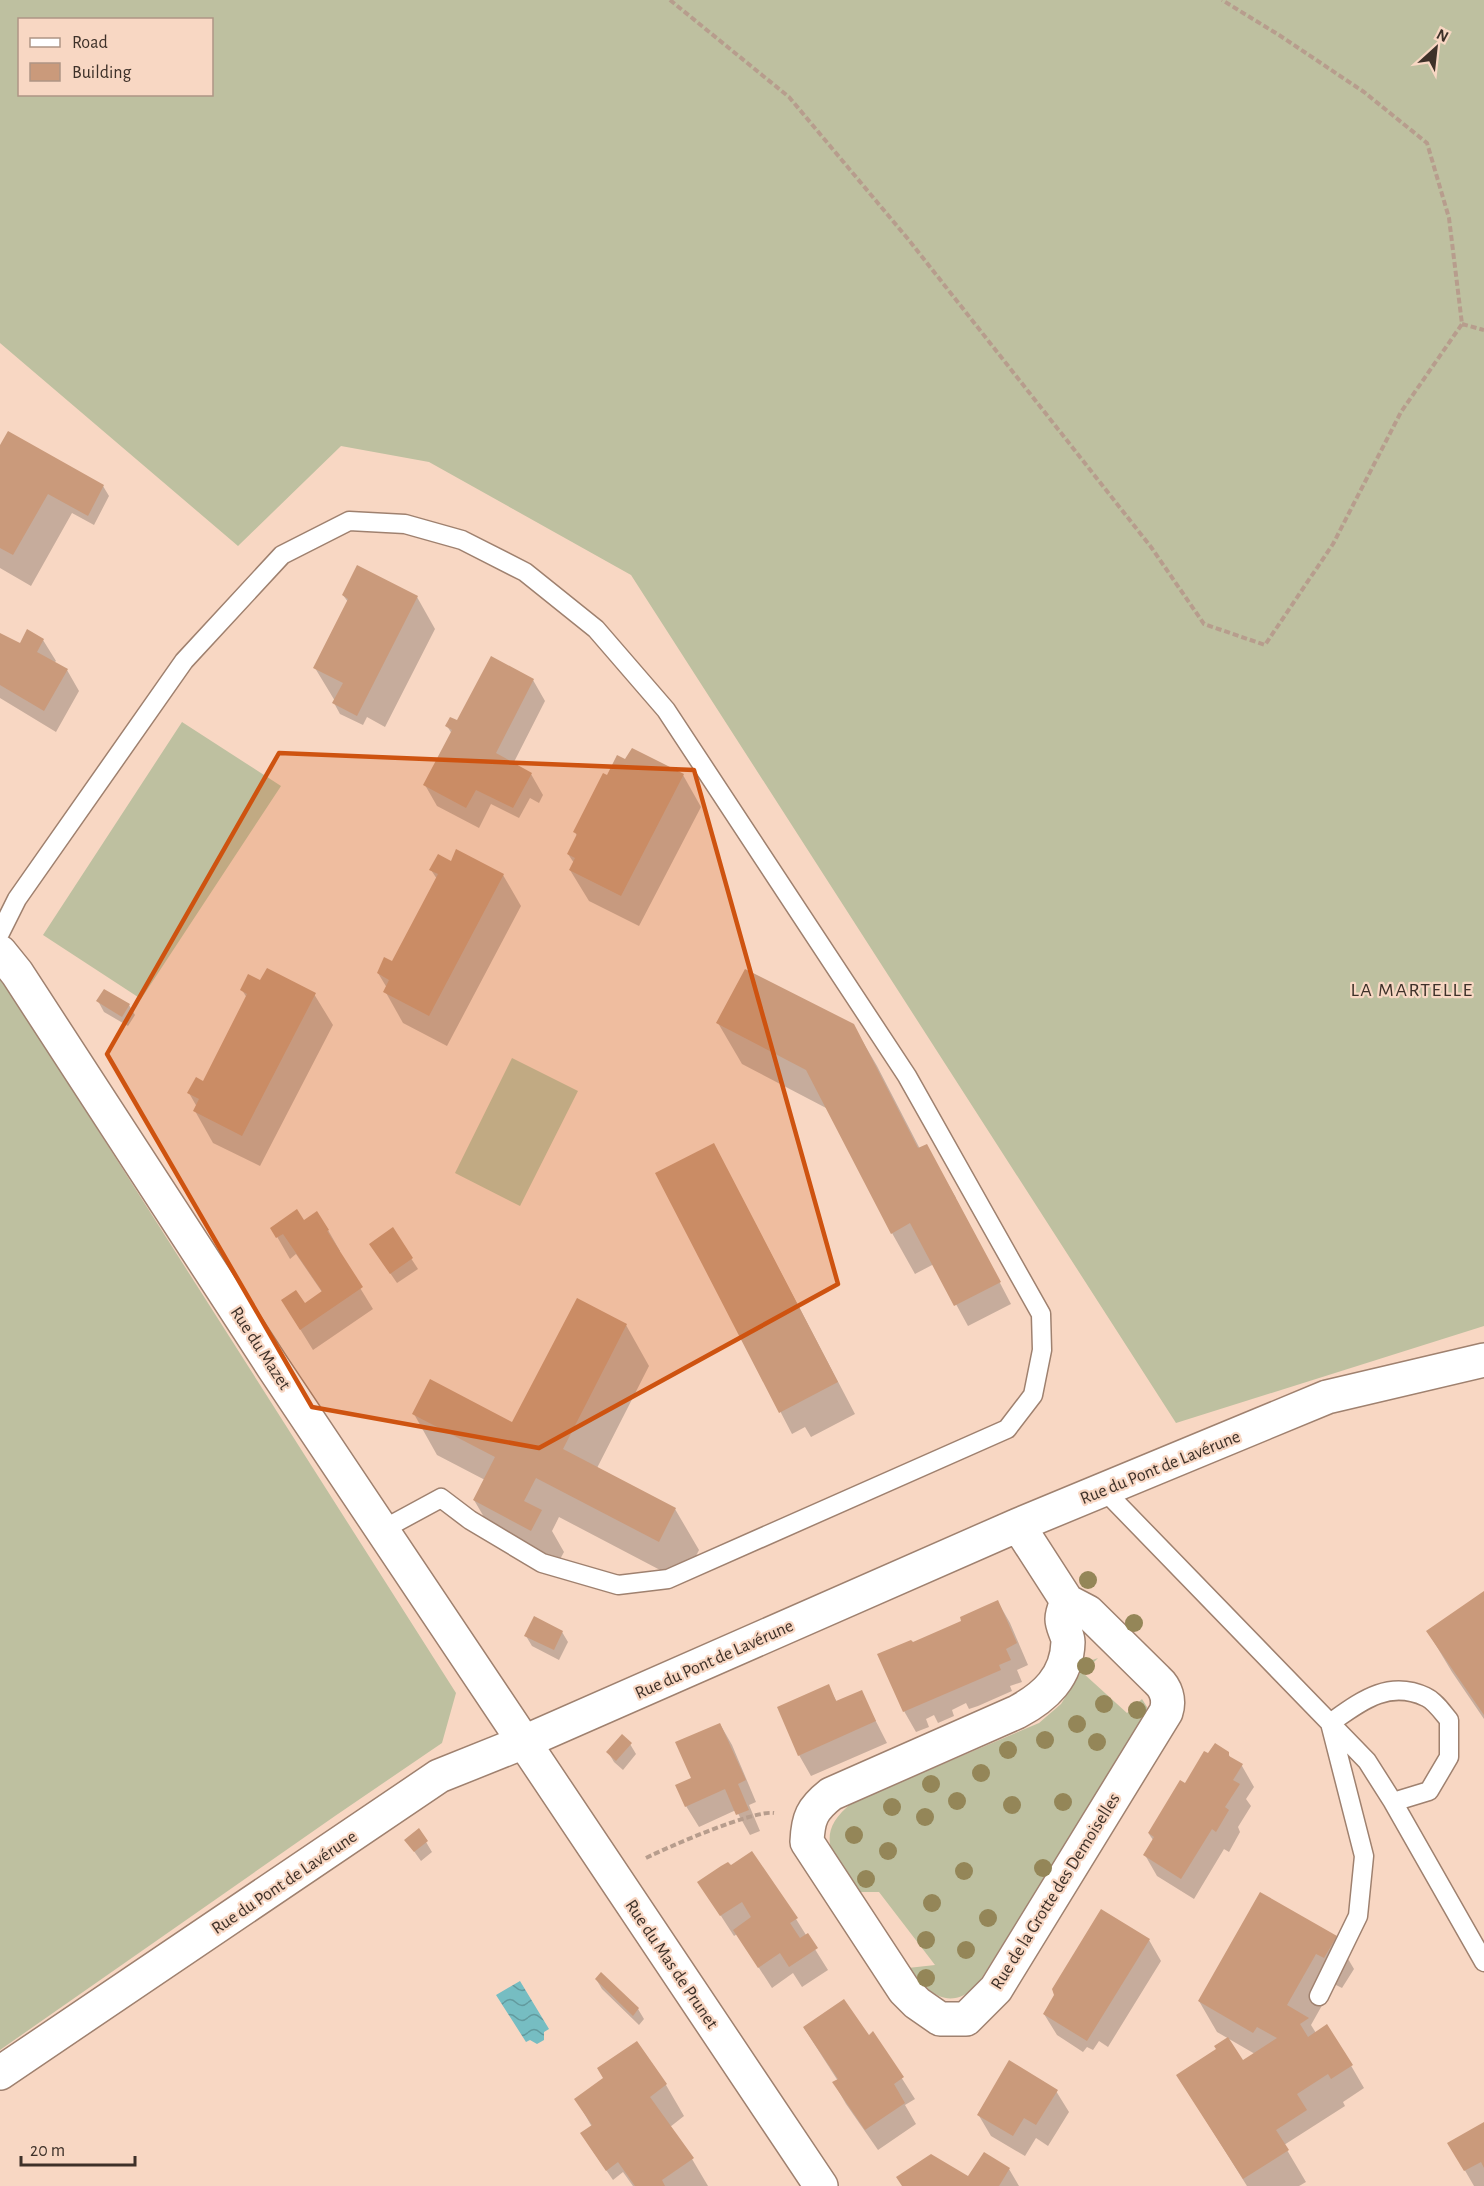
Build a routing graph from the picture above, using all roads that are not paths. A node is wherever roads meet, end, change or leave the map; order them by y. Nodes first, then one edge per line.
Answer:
1 (0, 933) edge
2 (0, 952) edge
3 (1484, 1359) edge
4 (1104, 1490) junction
5 (1018, 1525) junction
6 (382, 1530) junction
7 (1067, 1601) junction
8 (1330, 1723) junction
9 (524, 1742) junction
10 (1393, 1802) junction
11 (1484, 1962) edge
12 (1319, 1996) dead end
13 (0, 2073) edge
14 (821, 2186) edge

1 - 6 lane
2 - 6 street, Rue du Mazet
3 - 4 street, Rue du Pont de Lavérune
4 - 5 street, Rue du Pont de Lavérune
4 - 8 lane
5 - 7 street, Rue de la Grotte des Demoiselles
5 - 9 street, Rue du Pont de Lavérune
6 - 9 street, Rue du Mazet
7 - 7 street, Rue de la Grotte des Demoiselles
8 - 10 lane
8 - 10 lane
8 - 12 lane
9 - 13 street, Rue du Pont de Lavérune
9 - 14 street, Rue du Mas de Prunet
10 - 11 lane

